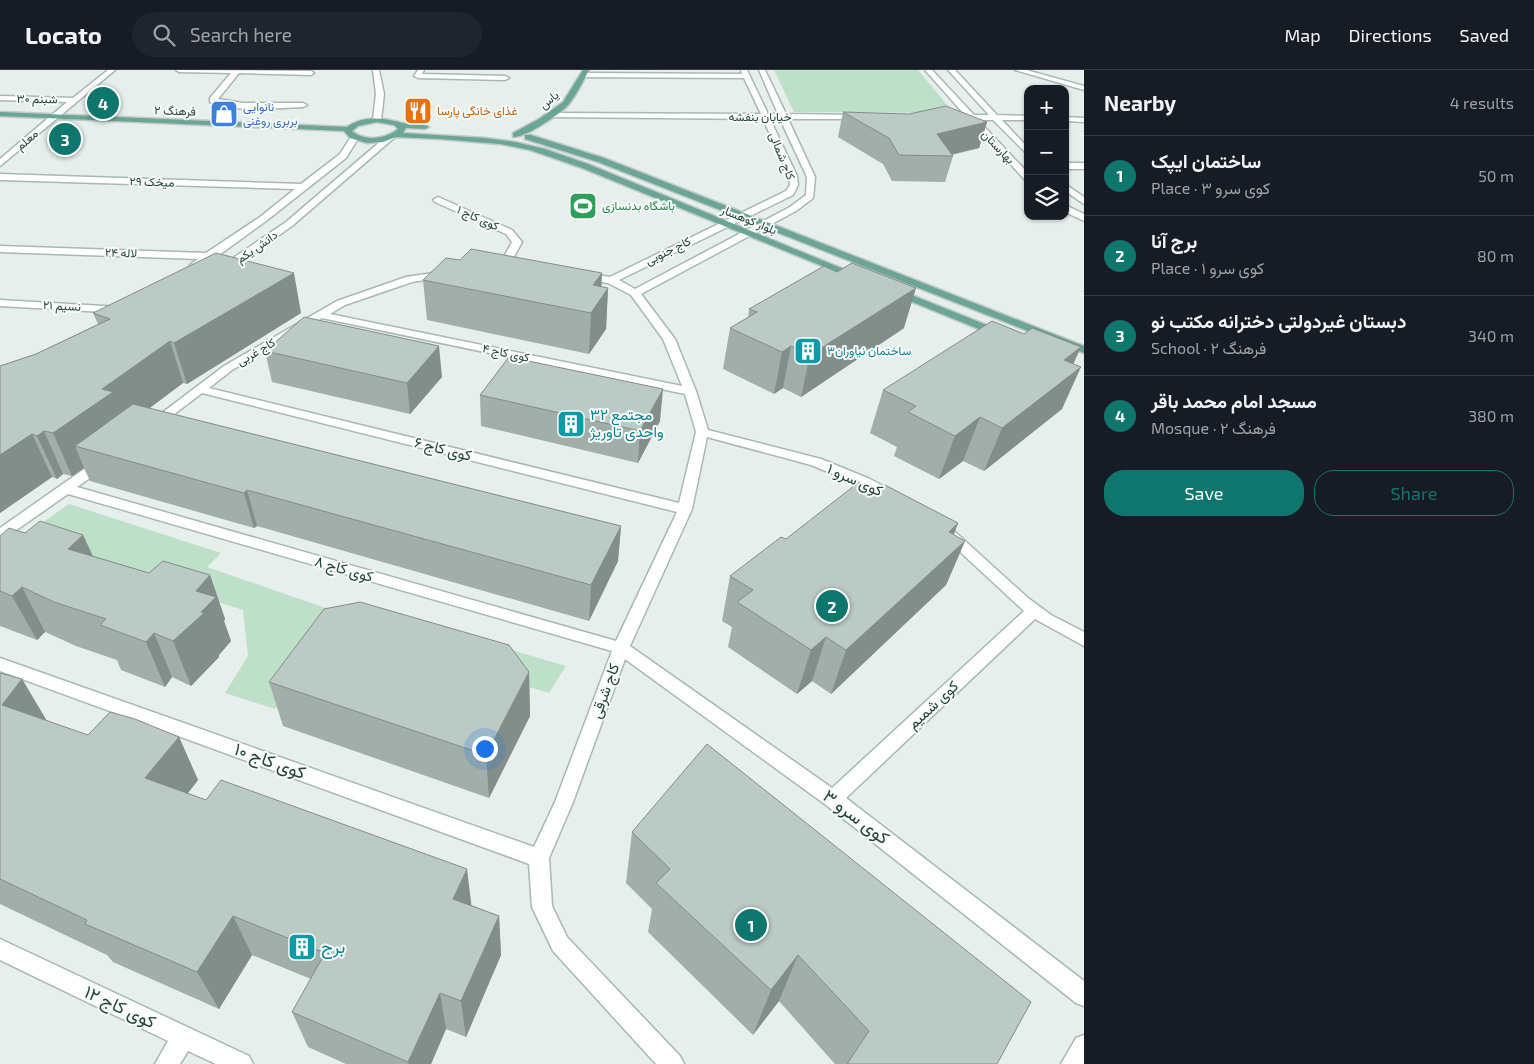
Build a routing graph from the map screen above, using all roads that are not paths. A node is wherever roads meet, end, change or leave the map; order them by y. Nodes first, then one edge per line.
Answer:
1 (112, 70) edge
2 (179, 70) edge
3 (376, 70) edge
4 (762, 70) edge
5 (928, 70) edge
6 (951, 70) edge
7 (1018, 70) edge
8 (237, 71) junction
9 (584, 72) edge
10 (311, 73) dead end
11 (419, 73) edge
12 (746, 73) edge
13 (505, 78) dead end
14 (1084, 88) edge
15 (0, 98) edge
16 (74, 100) junction
17 (303, 105) dead end
18 (0, 114) edge
19 (550, 115) junction
20 (53, 117) junction
21 (766, 117) junction
22 (785, 117) junction
23 (873, 117) edge
24 (941, 117) edge
25 (995, 117) junction
26 (970, 118) junction
27 (1024, 118) edge
28 (1069, 119) edge
29 (376, 120) junction
30 (1084, 120) edge
31 (400, 125) junction
32 (352, 133) junction
33 (516, 135) junction
34 (393, 136) junction
35 (1024, 149) edge
36 (0, 163) edge
37 (1069, 166) edge
38 (1084, 166) edge
39 (1025, 175) edge
40 (0, 177) edge
41 (303, 187) junction
42 (1069, 190) edge
43 (438, 200) dead end
44 (1084, 201) edge
45 (1069, 210) edge
46 (741, 216) junction
47 (1084, 218) edge
48 (725, 223) junction
49 (762, 224) junction
50 (747, 232) junction
51 (0, 250) edge
52 (210, 256) junction
53 (243, 257) junction
54 (518, 268) edge
55 (186, 271) edge
56 (454, 272) edge
57 (572, 274) edge
58 (212, 277) edge
59 (611, 280) junction
60 (866, 280) edge
61 (884, 287) edge
62 (635, 293) junction
63 (0, 303) edge
64 (321, 315) junction
65 (107, 319) edge
66 (1011, 339) edge
67 (1084, 350) edge
68 (200, 389) junction
69 (690, 391) junction
70 (145, 430) edge
71 (702, 432) junction
72 (114, 454) edge
73 (67, 489) junction
74 (907, 505) edge
75 (686, 509) junction
76 (939, 526) edge
77 (0, 535) edge
78 (1034, 611) junction
79 (1084, 640) edge
80 (620, 648) junction
81 (0, 664) edge
82 (833, 799) junction
83 (539, 858) junction
84 (0, 950) edge
85 (1084, 995) edge
86 (184, 1036) junction
87 (1084, 1046) edge
88 (167, 1064) edge
89 (241, 1064) edge
90 (672, 1064) edge
91 (1073, 1064) edge

1 - 16 street, معلم
2 - 8 street
3 - 29 street
4 - 22 street, کاج شمالی
5 - 26 street, بهارستان
6 - 25 street, بهارستان
7 - 14 street
8 - 10 street
8 - 17 street
9 - 12 street
9 - 19 main road, یاس
11 - 13 street
12 - 21 street, کاج شمالی
15 - 16 street, شبنم ۳۰
16 - 20 street, معلم
18 - 20 main road, فرهنگ ۲
19 - 21 street, خیابان بنفشه
19 - 33 main road, یاس
20 - 32 main road, فرهنگ ۲
20 - 36 street, معلم
21 - 22 street, خیابان بنفشه
21 - 46 street, کاج شمالی
22 - 23 street, خیابان بنفشه
22 - 49 street, کاج شمالی
24 - 26 street
25 - 26 street
25 - 27 street
25 - 35 street, بهارستان
26 - 39 street, بهارستان
28 - 30 street
29 - 31 main road, بلوار کوهسار
29 - 32 main road
31 - 33 main road, بلوار کوهسار
31 - 34 main road
32 - 34 main road, فرهنگ ۲
32 - 41 street, دانش یکم
33 - 46 main road, بلوار کوهسار
34 - 48 main road, بلوار کوهسار
34 - 53 street, دانش یکم
37 - 38 street
40 - 41 street, میخک ۲۹
41 - 52 street, دانش یکم
42 - 44 street
43 - 54 street, کوی کاج ۱
45 - 47 street
46 - 48 street, کاج شمالی
46 - 49 main road, بلوار کوهسار
48 - 50 main road, بلوار کوهسار
48 - 59 street, کاج جنوبی
49 - 50 street, کاج جنوبی
49 - 67 main road, بلوار کوهسار
50 - 60 main road, بلوار کوهسار
50 - 62 street, کاج جنوبی
51 - 52 street, لاله ۲۴
52 - 53 street, لاله ۲۴
52 - 55 street, دانش یکم
53 - 58 street, دانش یکم
56 - 64 street, کاج غربی
57 - 59 street
59 - 62 street
61 - 66 main road
62 - 69 street, کاج شرقی
63 - 65 street, نسیم ۲۱
64 - 68 street, کاج غربی
64 - 69 street, کوی کاج ۴
68 - 70 street, کاج غربی
68 - 75 street, کوی کاج ۶
69 - 71 street, کاج شرقی
71 - 74 street, کوی سرو ۱
71 - 75 street, کاج شرقی
72 - 73 street
73 - 77 street
73 - 80 street, کوی کاج ۸
75 - 80 street, کاج شرقی
76 - 78 street
78 - 79 street
78 - 82 street, کوی شمیم
80 - 82 street, کوی سرو ۳
80 - 83 street, کاج شرقی
81 - 83 street, کوی کاج ۱۰
82 - 85 street, کوی سرو ۳
83 - 90 street, کاج شرقی
84 - 86 street, کوی کاج ۱۲
86 - 88 street
86 - 89 street, کوی کاج ۱۲
87 - 91 street

